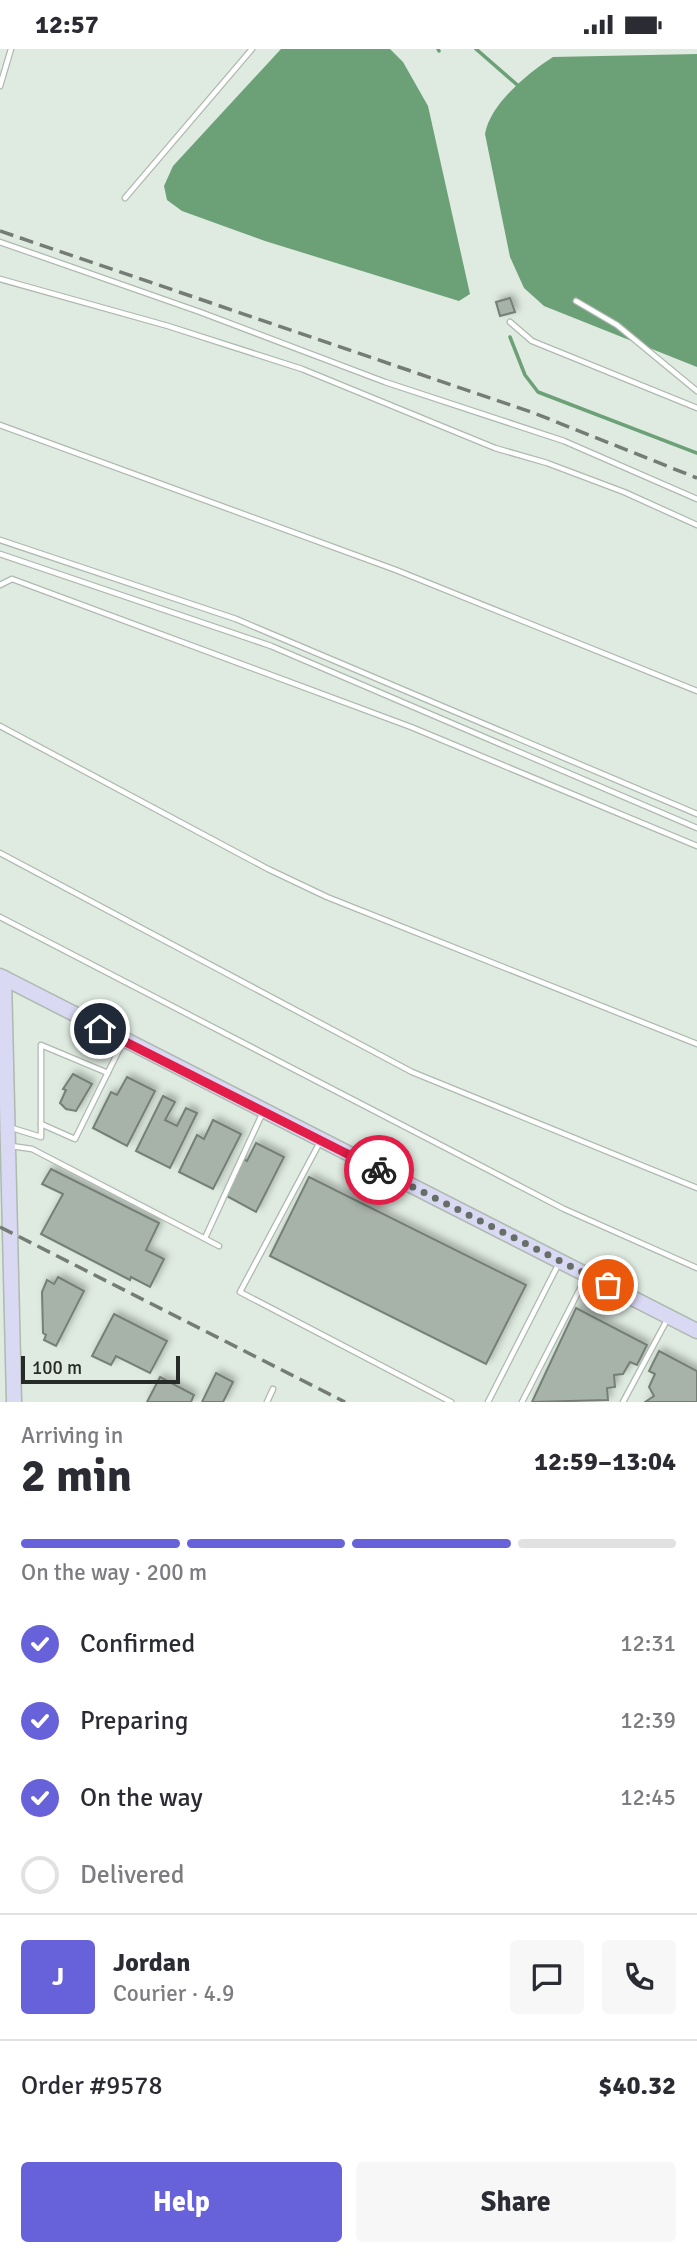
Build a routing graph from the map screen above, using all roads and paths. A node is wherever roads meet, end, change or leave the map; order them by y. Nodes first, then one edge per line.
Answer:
1 (11, 49) edge
2 (252, 49) edge
3 (0, 86) edge
4 (125, 198) dead end
5 (0, 242) edge
6 (0, 279) edge
7 (576, 301) dead end
8 (510, 322) dead end
9 (697, 391) edge
10 (697, 408) edge
11 (0, 425) edge
12 (697, 499) edge
13 (697, 525) edge
14 (0, 540) edge
15 (0, 554) edge
16 (0, 585) edge
17 (697, 691) edge
18 (0, 726) edge
19 (697, 814) edge
20 (697, 828) edge
21 (697, 846) edge
22 (0, 853) edge
23 (0, 917) edge
24 (2, 977) edge
25 (124, 1041) junction
26 (697, 1044) edge
27 (108, 1073) junction
28 (3, 1099) edge
29 (263, 1111) junction
30 (41, 1124) junction
31 (6, 1126) junction
32 (320, 1140) junction
33 (6, 1146) junction
34 (697, 1188) edge
35 (4, 1212) edge
36 (205, 1238) junction
37 (5, 1246) edge
38 (219, 1246) dead end
39 (560, 1261) junction
40 (697, 1268) edge
41 (587, 1275) junction
42 (669, 1316) junction
43 (697, 1331) edge
44 (273, 1389) dead end
45 (14, 1402) edge
46 (267, 1402) edge
47 (452, 1402) edge
48 (488, 1402) edge
49 (522, 1402) edge
50 (623, 1402) edge

1 - 3 lane
2 - 4 lane
5 - 12 lane
6 - 13 lane
7 - 9 lane
8 - 10 lane
11 - 17 lane
14 - 19 lane
15 - 20 lane
16 - 21 lane
18 - 26 lane
22 - 34 lane
23 - 40 lane
24 - 25 main road
24 - 28 main road
25 - 27 lane
25 - 29 main road
27 - 30 lane
27 - 30 lane
28 - 31 main road
29 - 32 main road
29 - 36 lane
30 - 31 lane
31 - 33 main road
32 - 39 main road
32 - 47 lane
33 - 35 main road
33 - 36 lane
35 - 37 main road
36 - 38 lane
37 - 45 main road
39 - 41 main road
39 - 48 lane
41 - 42 main road
41 - 49 lane
42 - 43 main road
42 - 50 lane
44 - 46 lane

